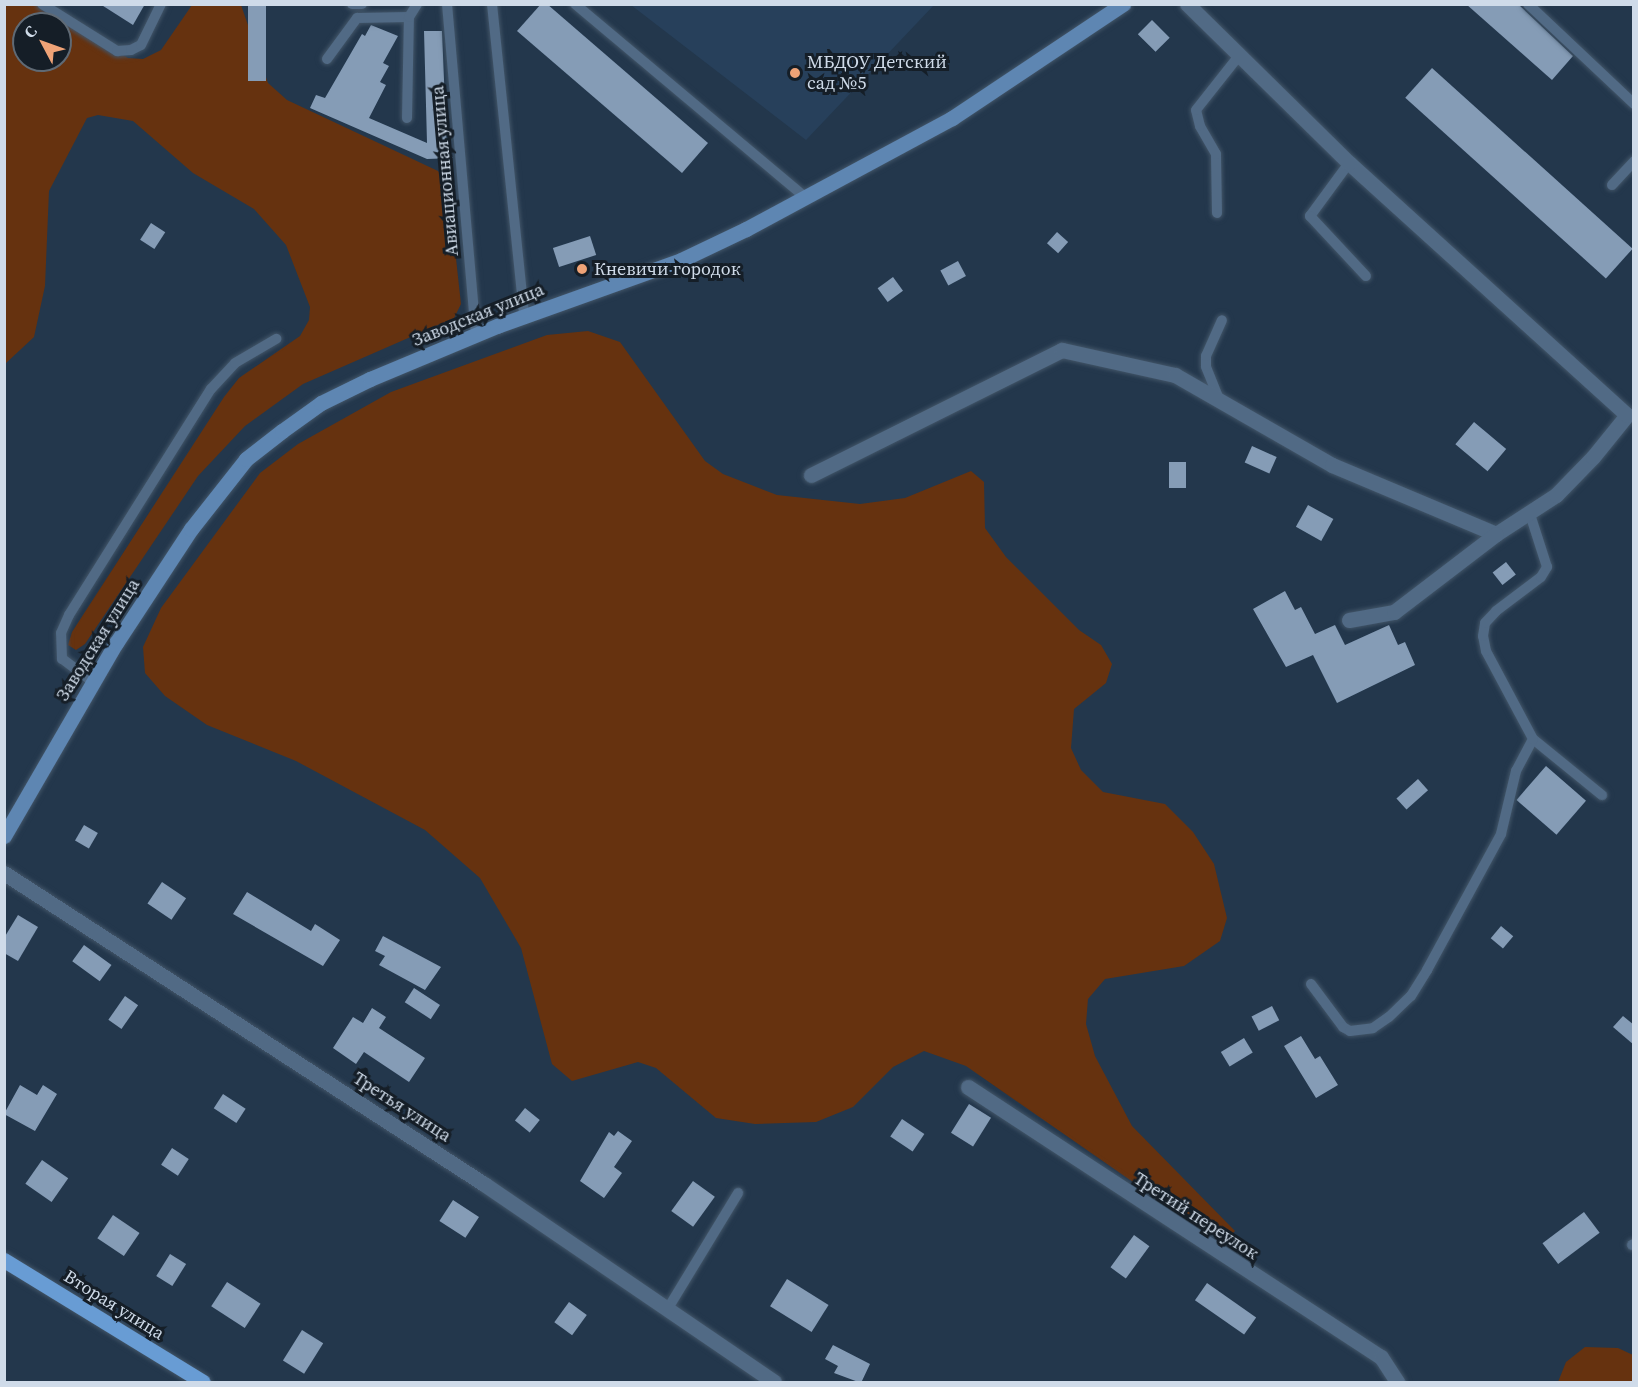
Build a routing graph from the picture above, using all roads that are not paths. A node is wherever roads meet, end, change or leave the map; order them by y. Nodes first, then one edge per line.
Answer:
1 (42, 4) edge
2 (161, 4) edge
3 (352, 4) edge
4 (362, 4) edge
5 (417, 4) edge
6 (447, 4) edge
7 (492, 4) edge
8 (575, 4) edge
9 (1123, 4) edge
10 (1187, 4) edge
11 (1528, 4) edge
12 (409, 17) junction
13 (1238, 57) junction
14 (327, 59) dead end
15 (1634, 104) edge
16 (407, 118) dead end
17 (1634, 161) edge
18 (1349, 163) junction
19 (1612, 185) dead end
20 (806, 198) junction
21 (1217, 213) dead end
22 (1366, 276) dead end
23 (524, 316) junction
24 (1222, 320) dead end
25 (476, 334) junction
26 (276, 339) dead end
27 (1219, 399) junction
28 (1631, 414) edge
29 (811, 476) dead end
30 (1530, 514) junction
31 (1496, 534) junction
32 (1348, 620) dead end
33 (93, 682) junction
34 (1533, 740) junction
35 (1602, 795) dead end
36 (4, 836) edge
37 (4, 873) edge
38 (1311, 984) dead end
39 (968, 1087) dead end
40 (738, 1193) dead end
41 (4, 1260) edge
42 (667, 1310) junction
43 (203, 1383) edge
44 (774, 1383) edge
45 (1397, 1383) edge

1 - 2 lane
3 - 4 lane
5 - 12 lane
6 - 25 lane, Авиационная улица
7 - 23 lane
8 - 20 lane
9 - 20 street, Заводская улица
10 - 13 street
11 - 15 lane
12 - 14 lane
12 - 16 lane
13 - 18 street
13 - 21 lane
17 - 19 lane
18 - 22 lane
18 - 28 street
20 - 23 street, Заводская улица
23 - 25 street, Заводская улица
24 - 27 lane
25 - 33 street, Заводская улица
26 - 33 lane
27 - 29 street
27 - 31 street
28 - 30 street
30 - 31 street
30 - 34 lane
31 - 32 street
33 - 36 street, Заводская улица
34 - 35 lane
34 - 38 lane
37 - 42 street, Третья улица
39 - 45 street, Третий переулок
40 - 42 lane
41 - 43 main road, Вторая улица
42 - 44 street, Третья улица

